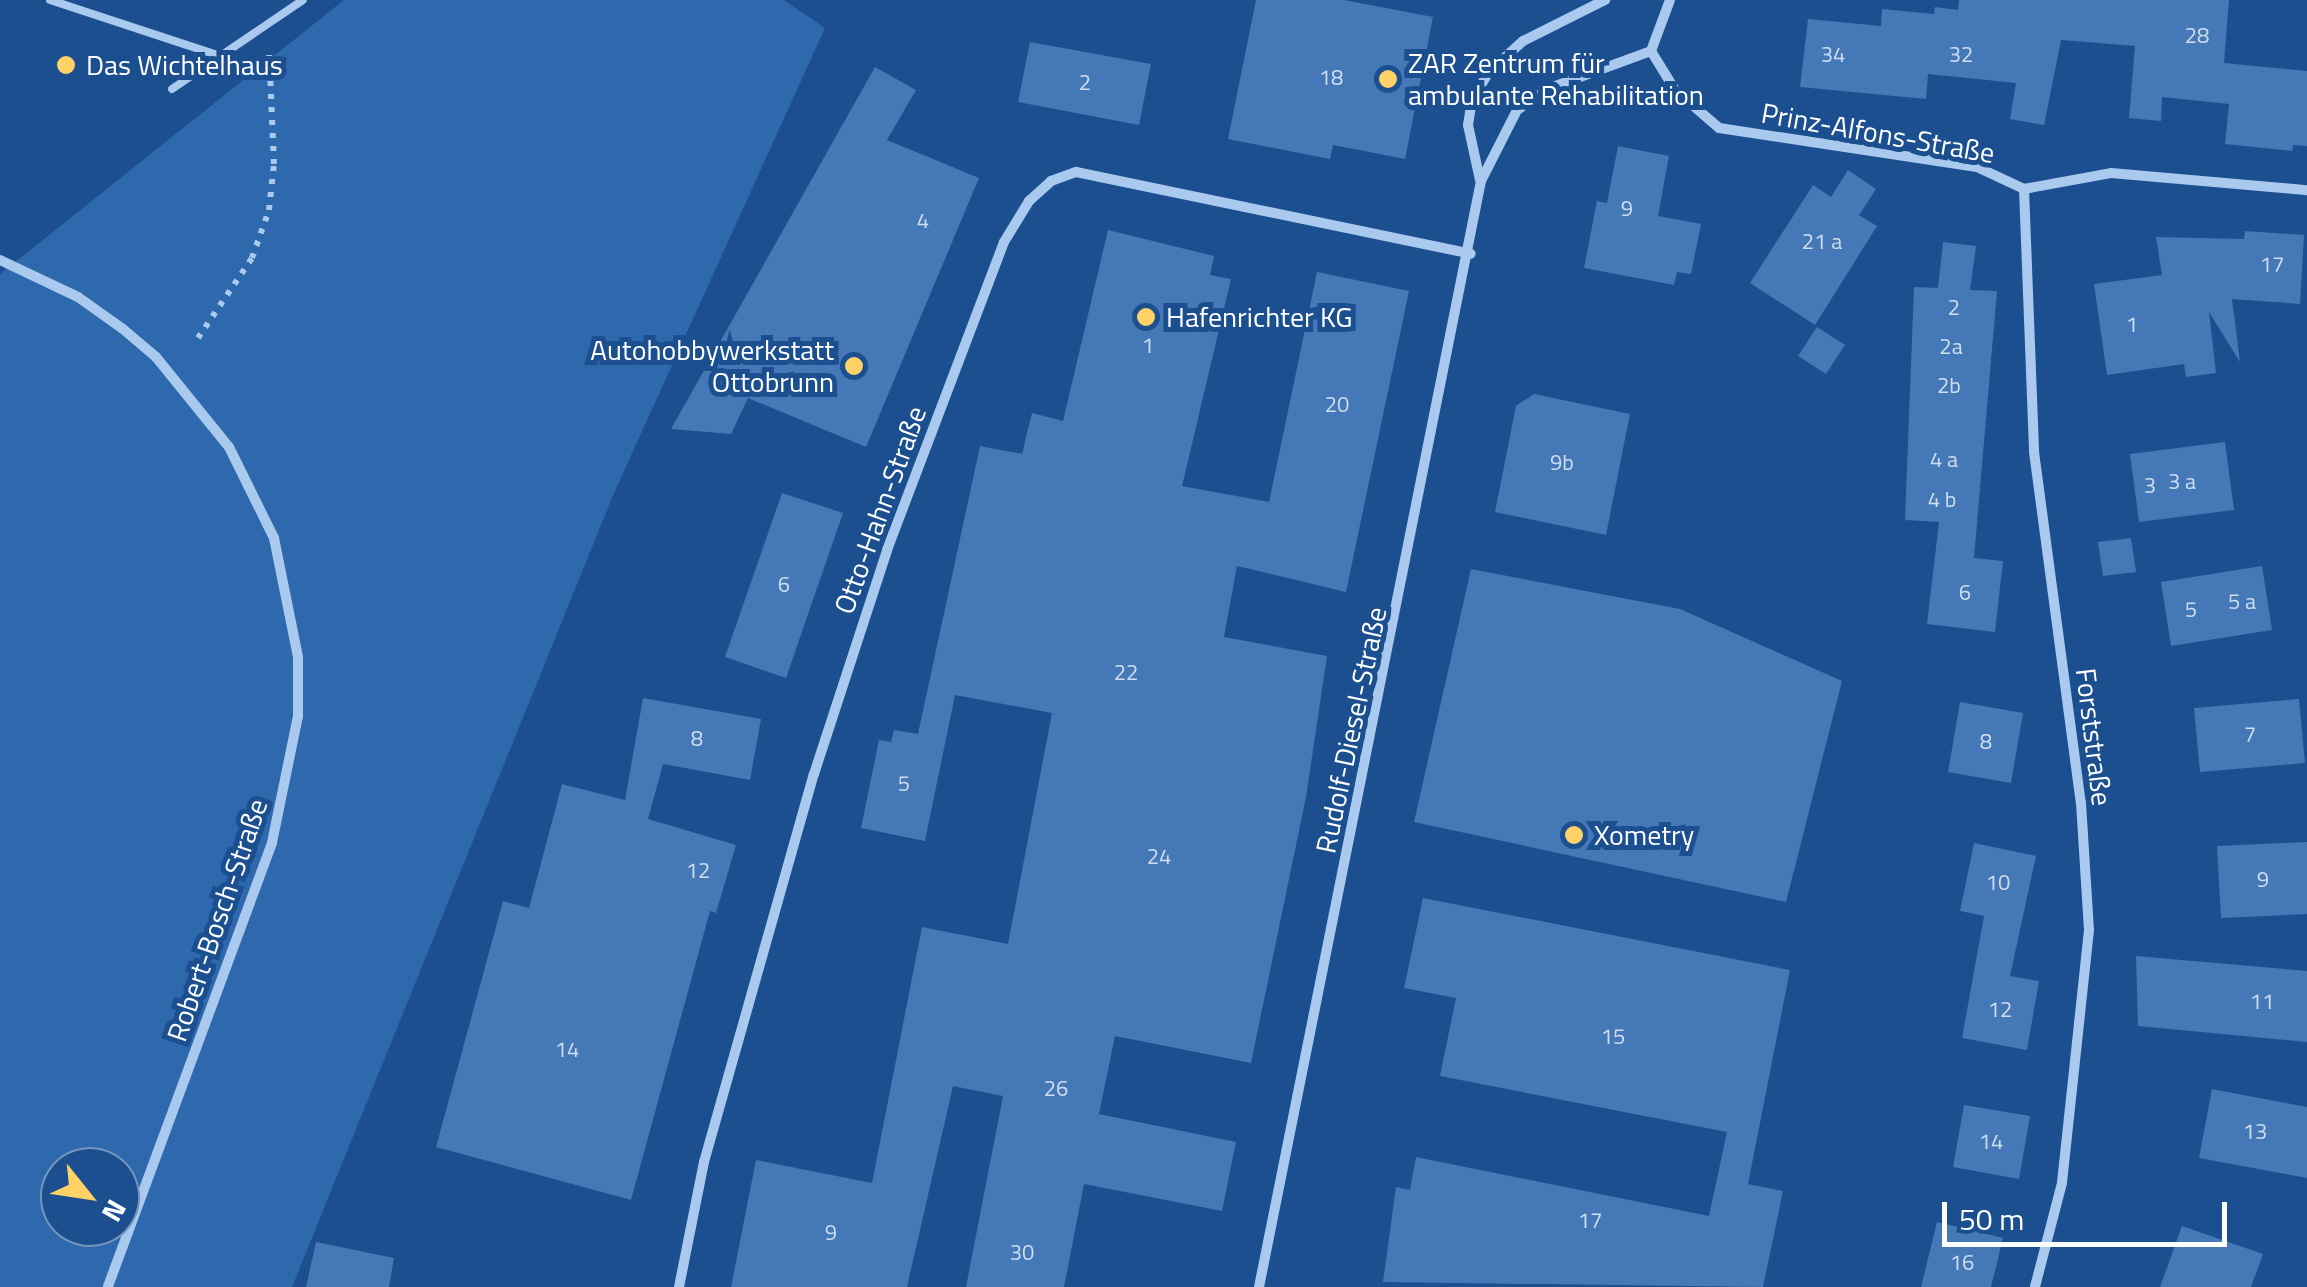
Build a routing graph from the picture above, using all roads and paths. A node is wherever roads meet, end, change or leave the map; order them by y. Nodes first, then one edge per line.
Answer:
1 (50, 0) edge
2 (303, 0) edge
3 (1606, 0) edge
4 (1670, 0) edge
5 (262, 29) junction
6 (1651, 51) junction
7 (223, 57) junction
8 (172, 89) dead end
9 (1481, 181) junction
10 (2024, 189) junction
11 (2307, 190) edge
12 (1471, 254) junction
13 (0, 260) edge
14 (198, 338) dead end
15 (108, 1287) edge
16 (678, 1287) edge
17 (1259, 1287) edge
18 (2035, 1287) edge

1 - 7 lane
2 - 5 lane
3 - 9 street, Rudolf-Diesel-Straße
4 - 6 street
5 - 7 lane
5 - 14 path
6 - 9 street, Rudolf-Diesel-Straße
6 - 10 street, Prinz-Alfons-Straße
7 - 8 lane
9 - 12 street, Rudolf-Diesel-Straße
10 - 11 street, Prinz-Alfons-Straße
10 - 18 street, Forststraße
12 - 16 street, Otto-Hahn-Straße
12 - 17 street, Rudolf-Diesel-Straße
13 - 15 street, Robert-Bosch-Straße

